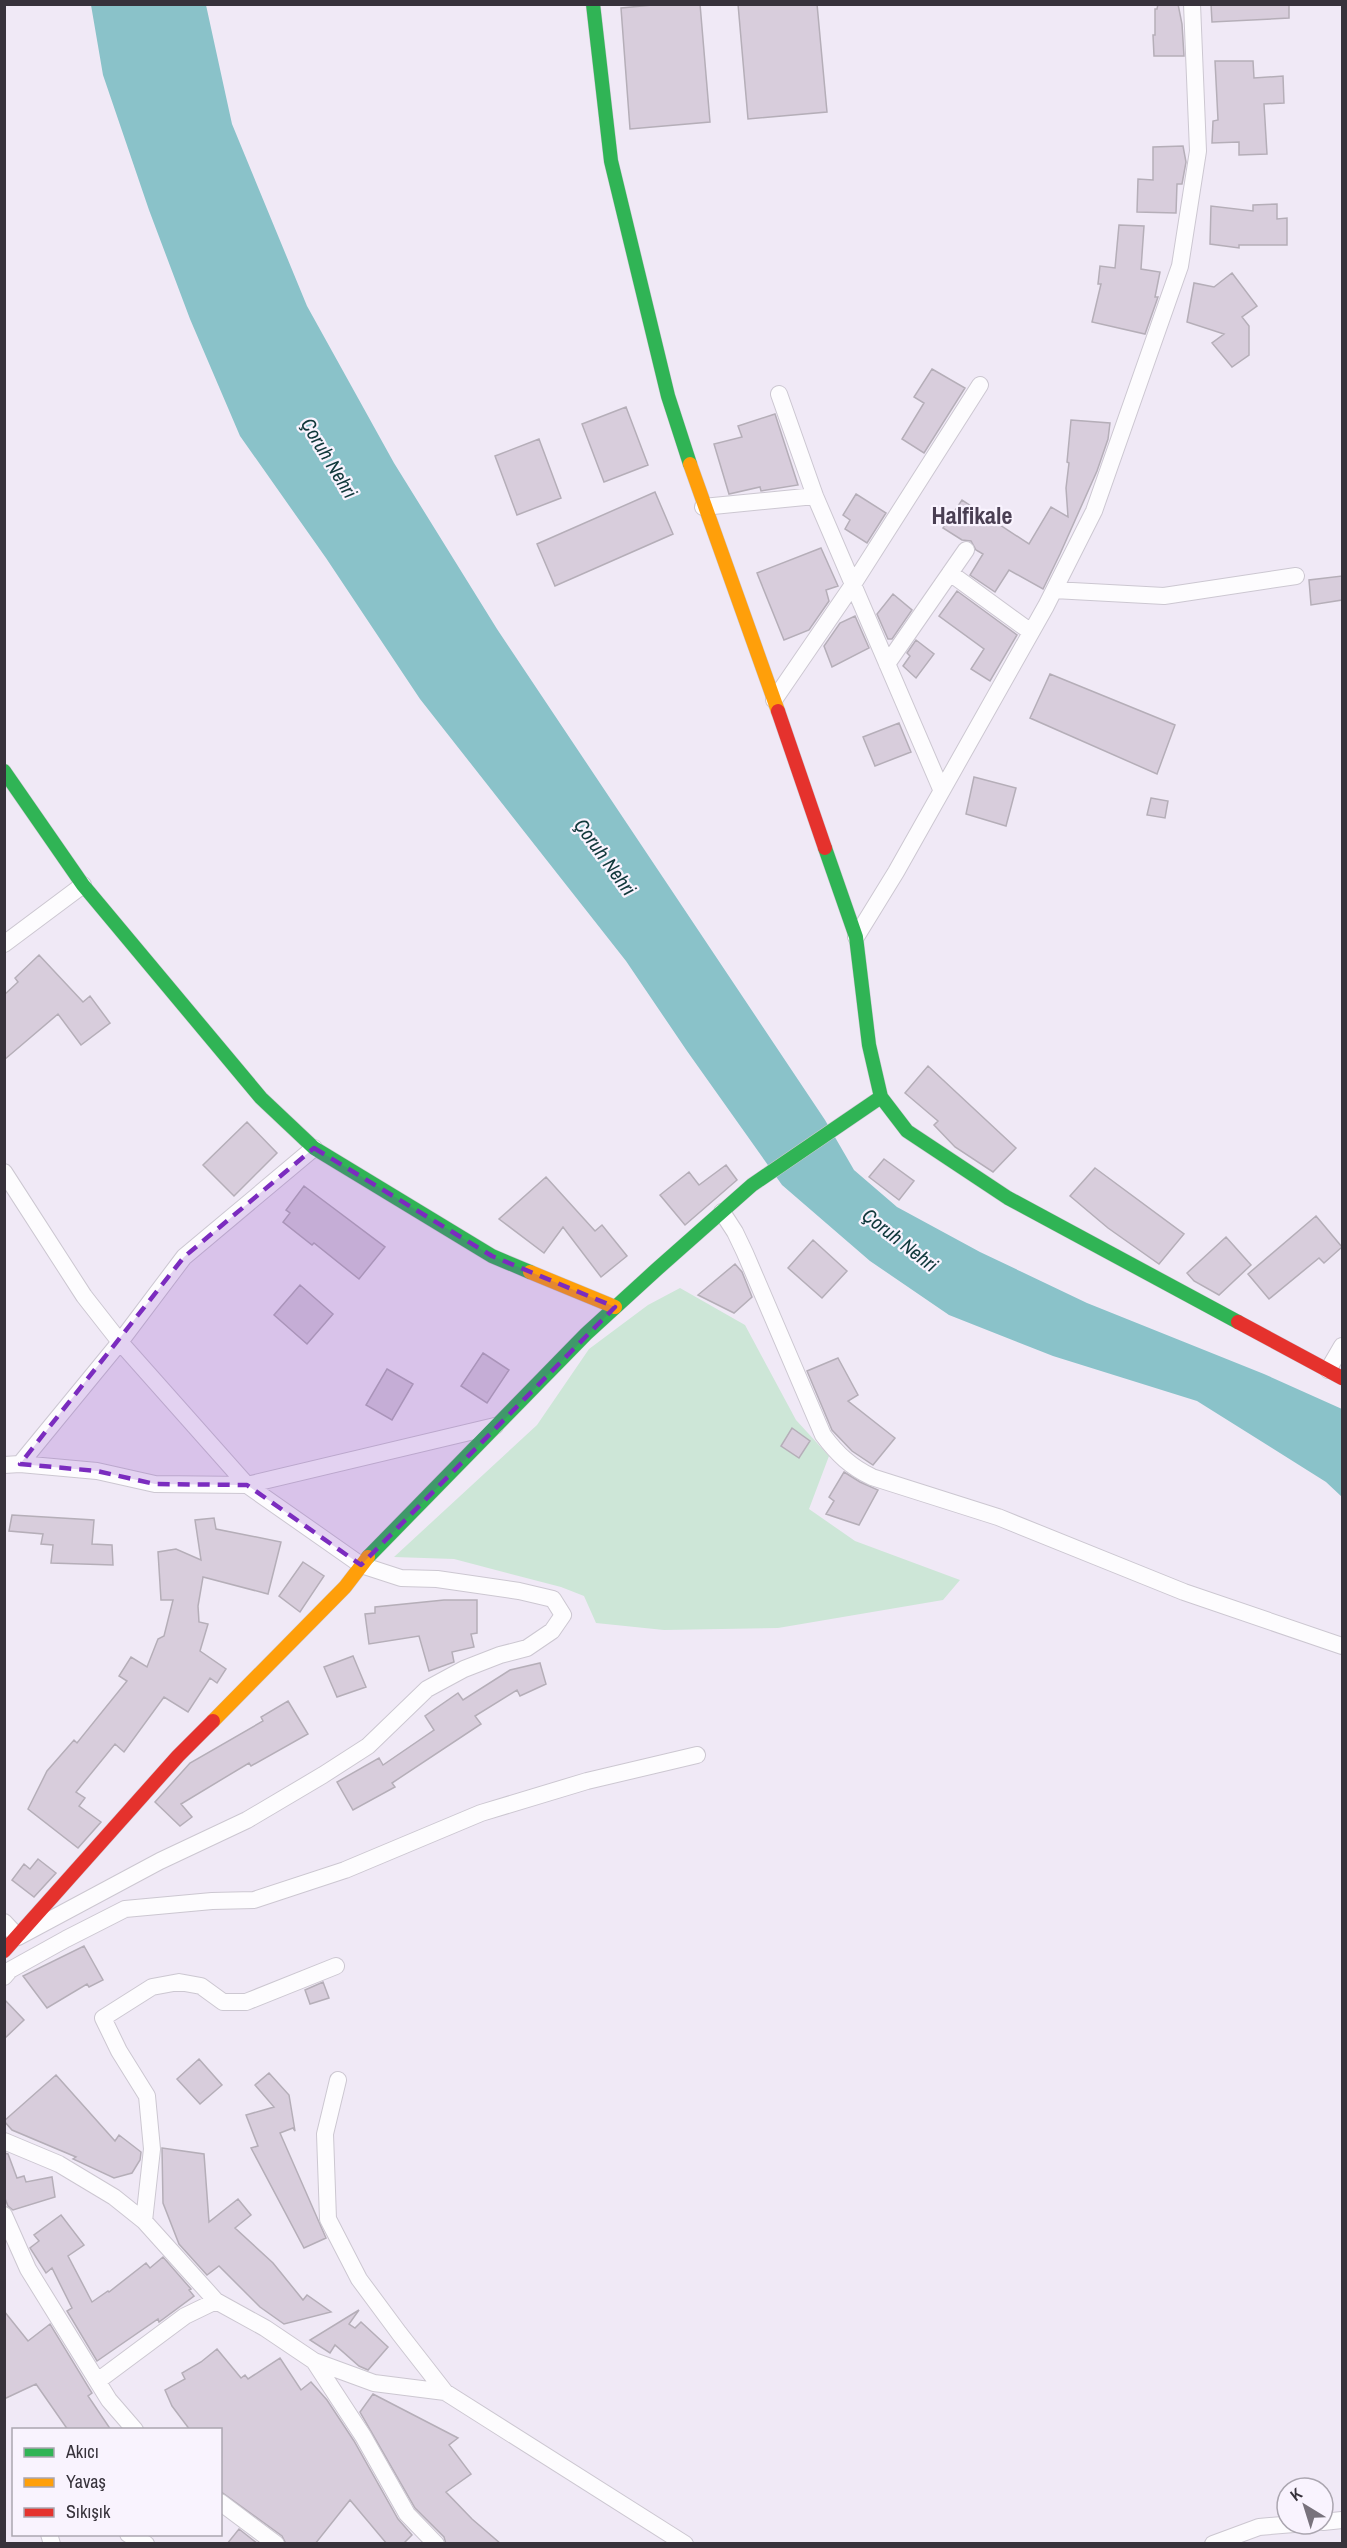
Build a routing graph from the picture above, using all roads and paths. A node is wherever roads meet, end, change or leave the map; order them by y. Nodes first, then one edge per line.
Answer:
1 (593, 4) edge
2 (1192, 4) edge
3 (980, 385) dead end
4 (779, 394) dead end
5 (815, 496) junction
6 (703, 507) junction
7 (966, 549) dead end
8 (950, 573) junction
9 (1296, 576) dead end
10 (852, 586) junction
11 (1054, 590) junction
12 (1031, 632) junction
13 (887, 664) junction
14 (774, 700) junction
15 (4, 771) edge
16 (941, 789) junction
17 (83, 885) junction
18 (856, 937) junction
19 (4, 944) edge
20 (880, 1097) junction
21 (314, 1148) junction
22 (4, 1172) edge
23 (722, 1212) junction
24 (615, 1307) junction
25 (120, 1342) junction
26 (1342, 1347) edge
27 (1335, 1374) edge
28 (495, 1426) junction
29 (12, 1465) edge
30 (247, 1485) junction
31 (361, 1565) junction
32 (1342, 1646) edge
33 (697, 1755) dead end
34 (4, 1922) edge
35 (18, 1938) junction
36 (4, 1951) edge
37 (336, 1966) dead end
38 (4, 1977) edge
39 (338, 2080) dead end
40 (4, 2141) edge
41 (4, 2215) edge
42 (144, 2221) junction
43 (216, 2301) junction
44 (314, 2361) junction
45 (99, 2380) junction
46 (445, 2392) junction
47 (133, 2428) edge
48 (222, 2504) edge
49 (1275, 2526) edge
50 (130, 2536) edge
51 (146, 2544) edge
52 (276, 2544) edge
53 (436, 2544) edge
54 (685, 2544) edge
55 (1213, 2544) edge

1 - 6 main road
2 - 11 street
3 - 10 street
4 - 5 street
5 - 6 street
5 - 10 street
6 - 14 main road
7 - 8 street
8 - 12 street
8 - 13 street
9 - 11 street
10 - 13 street
10 - 14 street
11 - 12 street
12 - 16 street
13 - 16 street
14 - 18 main road
15 - 17 main road
16 - 18 street
17 - 19 street
17 - 21 main road
18 - 20 main road
20 - 23 main road
20 - 27 main road
21 - 24 main road
21 - 25 street
22 - 25 street
23 - 24 main road
23 - 32 street
24 - 28 main road
25 - 29 street
25 - 30 street
26 - 27 street
28 - 30 street
28 - 31 main road
29 - 30 street
30 - 31 street
31 - 35 main road
31 - 35 street
33 - 38 street
34 - 35 street
35 - 36 main road
37 - 42 street
39 - 46 street
40 - 42 street
41 - 45 street
42 - 43 street
43 - 44 street
43 - 45 street
44 - 46 street
44 - 53 street
45 - 47 street
46 - 54 street
48 - 52 street
49 - 55 street
50 - 51 street

